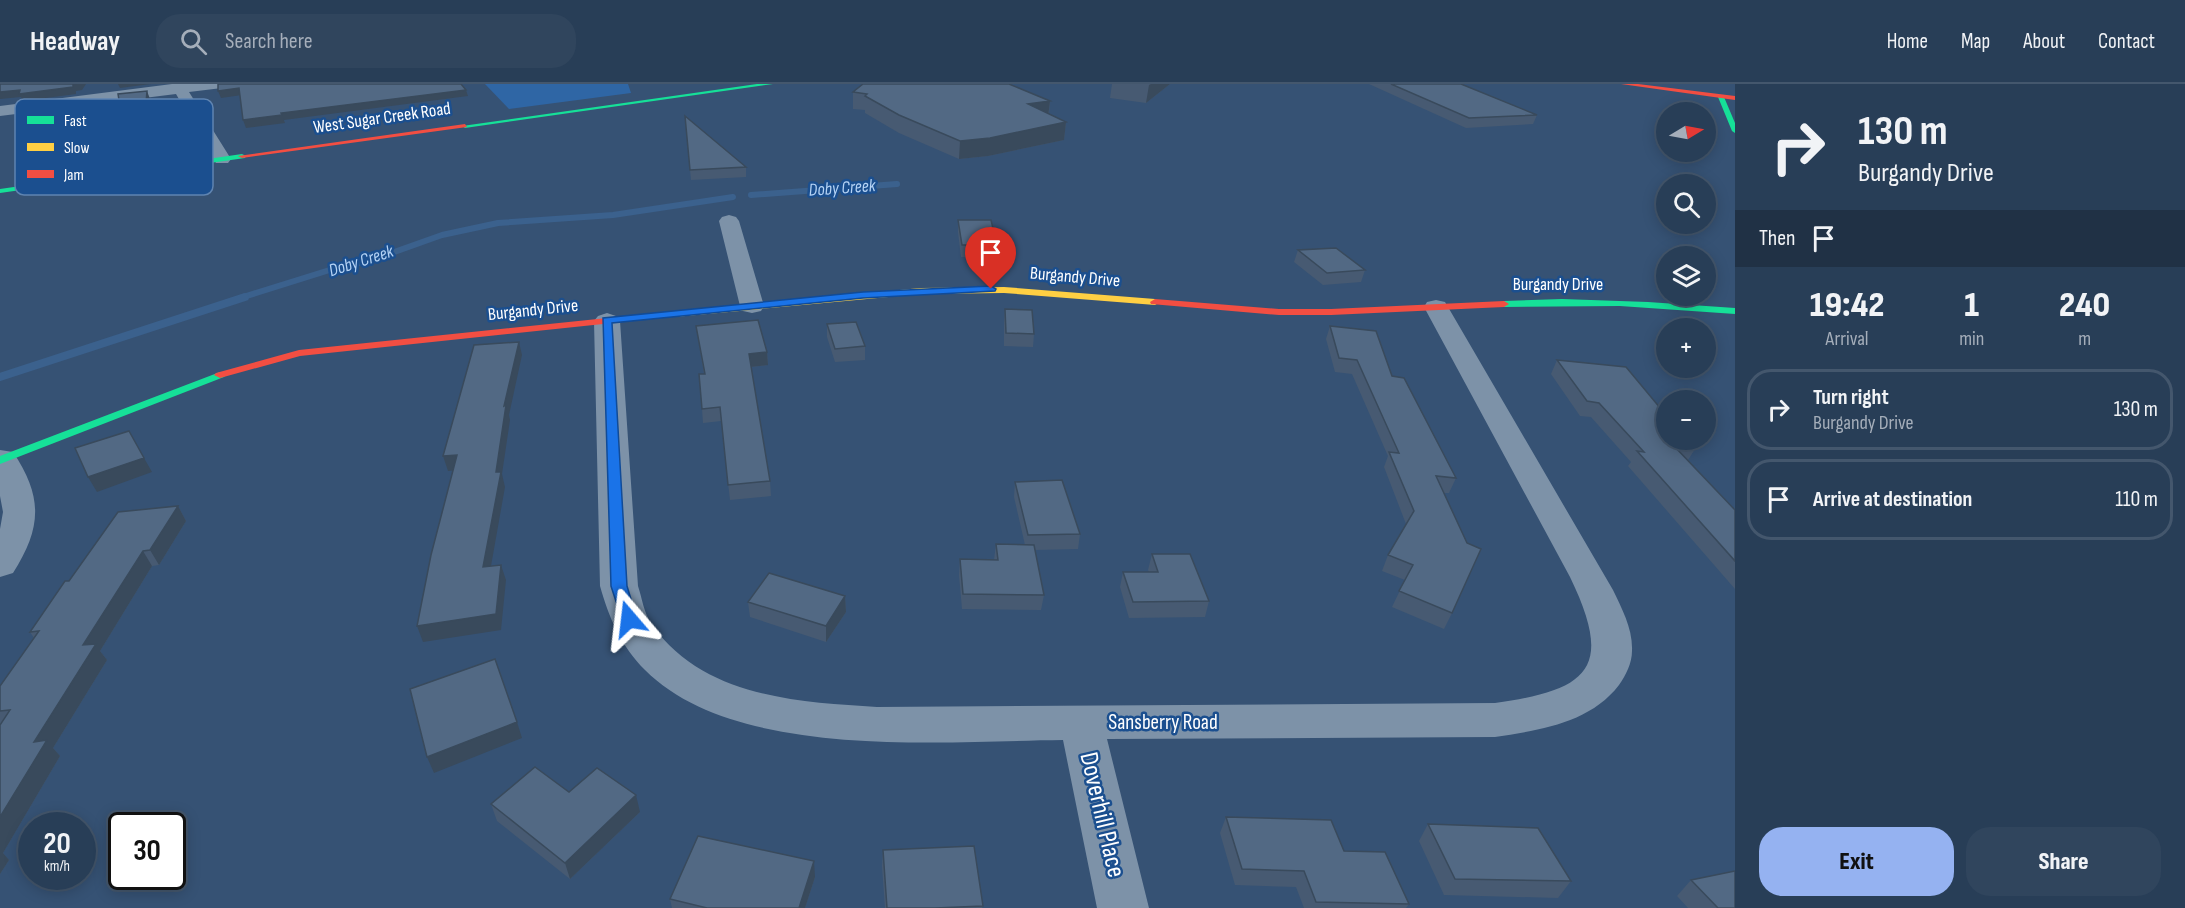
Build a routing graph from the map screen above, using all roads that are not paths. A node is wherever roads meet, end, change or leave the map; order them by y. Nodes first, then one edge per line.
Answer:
1 (222, 84) edge
2 (770, 84) edge
3 (1624, 84) edge
4 (1694, 84) edge
5 (179, 86) edge
6 (1735, 89) edge
7 (1730, 96) edge
8 (86, 99) edge
9 (187, 99) edge
10 (15, 109) edge
11 (0, 111) edge
12 (1735, 131) edge
13 (213, 144) edge
14 (222, 159) junction
15 (213, 160) edge
16 (15, 189) edge
17 (0, 191) edge
18 (729, 220) dead end
19 (752, 306) junction
20 (1436, 307) junction
21 (1735, 310) edge
22 (607, 321) junction
23 (1, 459) edge
24 (0, 565) edge
25 (1081, 722) junction
26 (1123, 908) edge

1 - 5 street
2 - 14 street, West Sugar Creek Road
3 - 7 street
4 - 6 street
5 - 8 street
5 - 9 street
7 - 12 street
10 - 11 street
13 - 14 street
14 - 15 street, West Sugar Creek Road
16 - 17 street, West Sugar Creek Road
18 - 19 street
19 - 20 street, Burgandy Drive
19 - 22 street, Burgandy Drive
20 - 21 street, Burgandy Drive
20 - 25 street, Sansberry Road
22 - 23 street, Burgandy Drive
22 - 25 street, Sansberry Road
23 - 24 street
25 - 26 street, Doverhill Place

